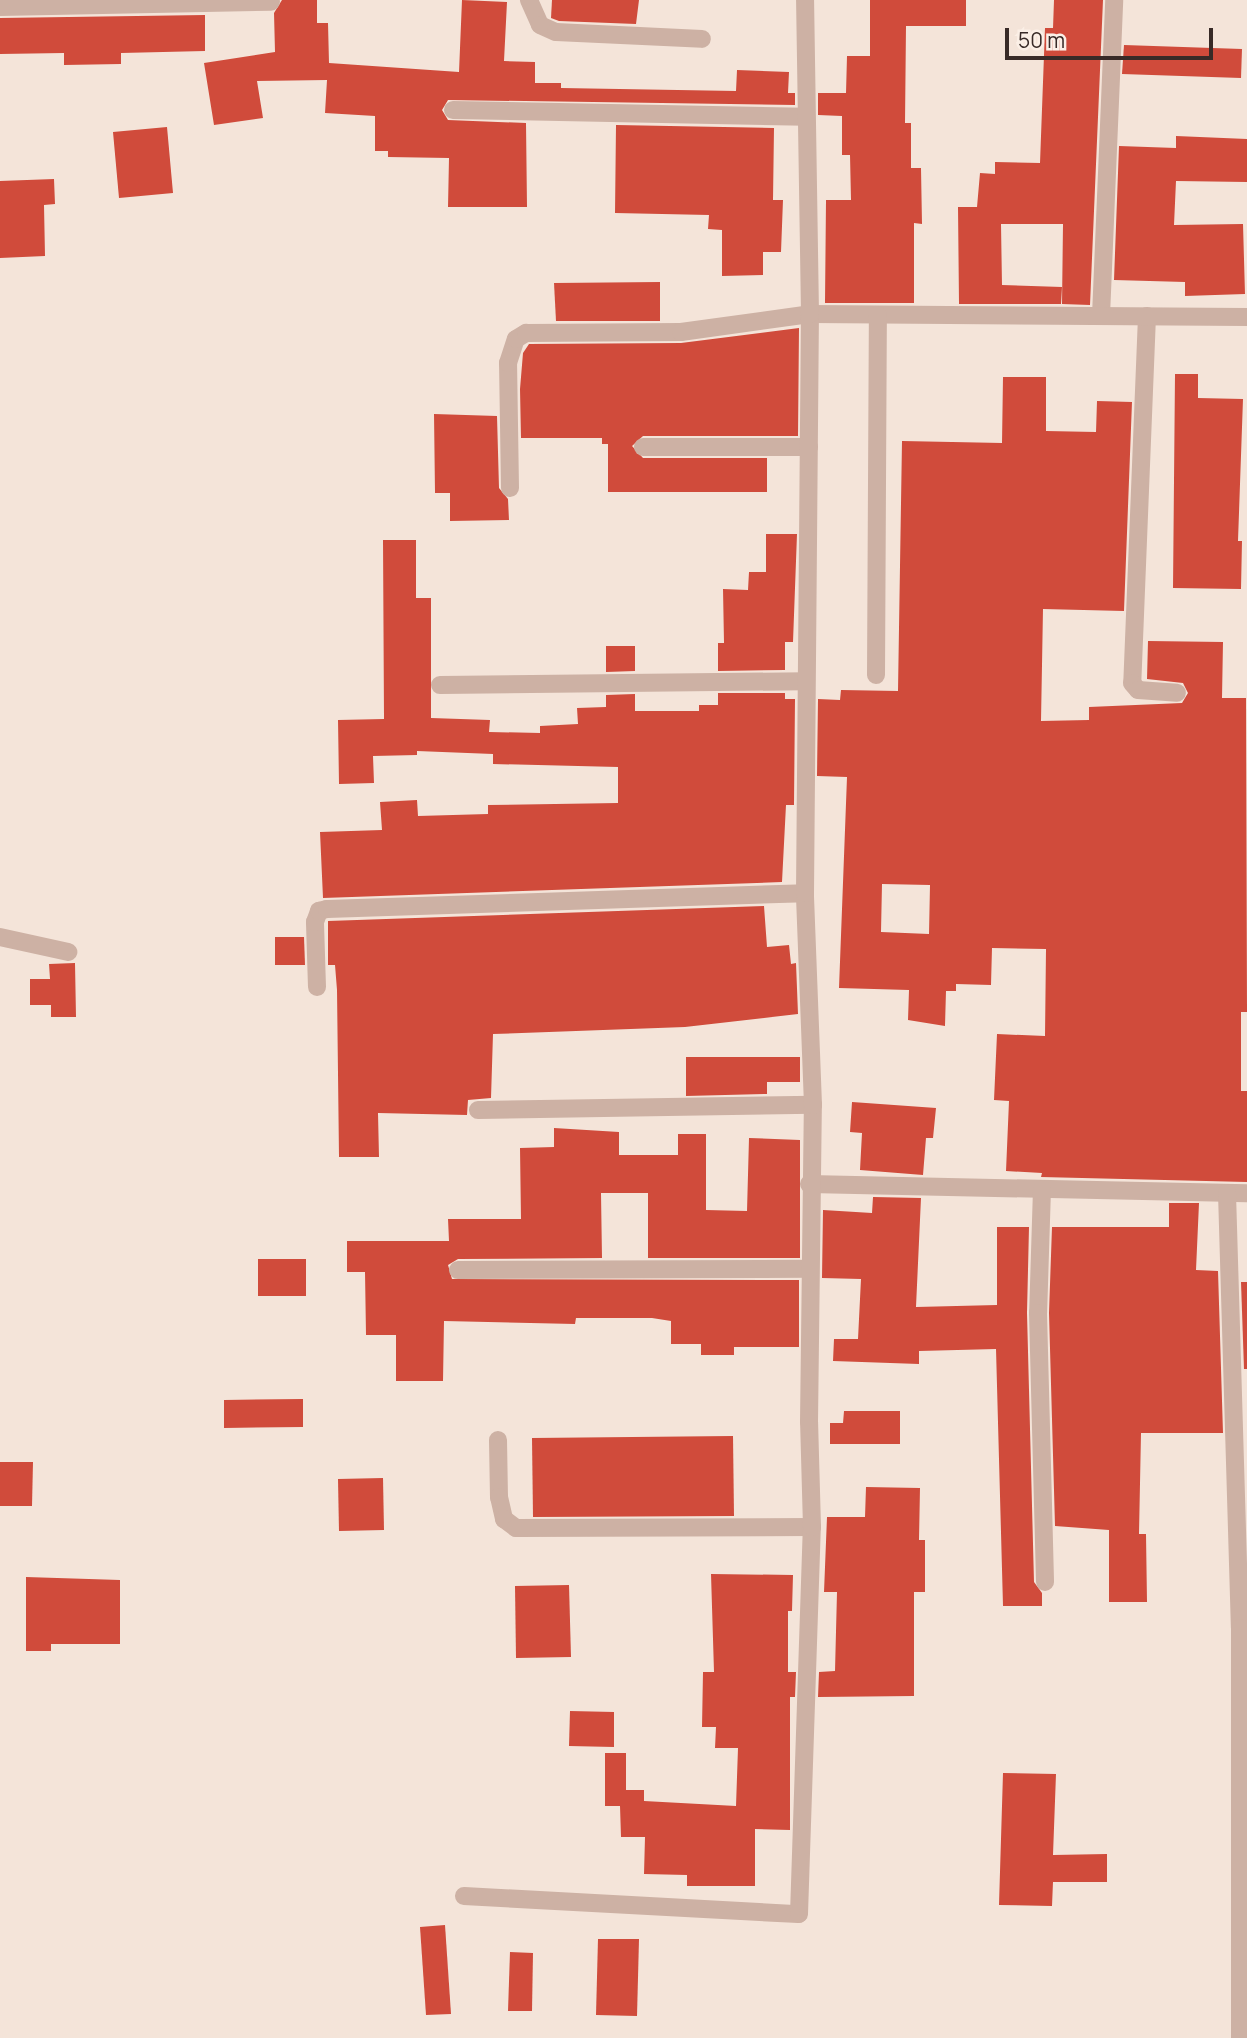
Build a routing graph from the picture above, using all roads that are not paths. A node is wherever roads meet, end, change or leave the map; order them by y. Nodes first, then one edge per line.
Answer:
1 (529, 0) edge
2 (805, 0) edge
3 (1114, 0) edge
4 (271, 2) dead end
5 (0, 7) edge
6 (702, 39) dead end
7 (453, 110) dead end
8 (804, 117) junction
9 (810, 314) junction
10 (878, 315) junction
11 (1101, 316) junction
12 (1147, 316) junction
13 (1247, 317) edge
14 (643, 447) dead end
15 (809, 447) junction
16 (510, 488) dead end
17 (876, 676) dead end
18 (805, 681) junction
19 (440, 685) dead end
20 (1177, 693) dead end
21 (804, 893) junction
22 (0, 937) edge
23 (68, 952) dead end
24 (317, 987) dead end
25 (813, 1105) junction
26 (478, 1110) dead end
27 (809, 1184) junction
28 (1042, 1189) junction
29 (1227, 1193) junction
30 (1247, 1193) edge
31 (809, 1269) junction
32 (458, 1270) dead end
33 (498, 1440) dead end
34 (812, 1527) junction
35 (1045, 1582) dead end
36 (464, 1896) dead end
37 (1240, 2038) edge

1 - 6 street
2 - 8 street
3 - 11 street
4 - 5 street
7 - 8 street
8 - 9 street
9 - 10 street
9 - 15 street
9 - 16 street
10 - 11 street
10 - 17 street
11 - 12 street
12 - 13 street
12 - 20 street
14 - 15 street
15 - 18 street
18 - 19 street
18 - 21 street
21 - 24 street
21 - 25 street
22 - 23 street
25 - 26 street
25 - 27 street
27 - 28 street
27 - 31 street
28 - 29 street
28 - 35 street
29 - 30 street
29 - 37 street
31 - 32 street
31 - 34 street
33 - 34 street
34 - 36 street

